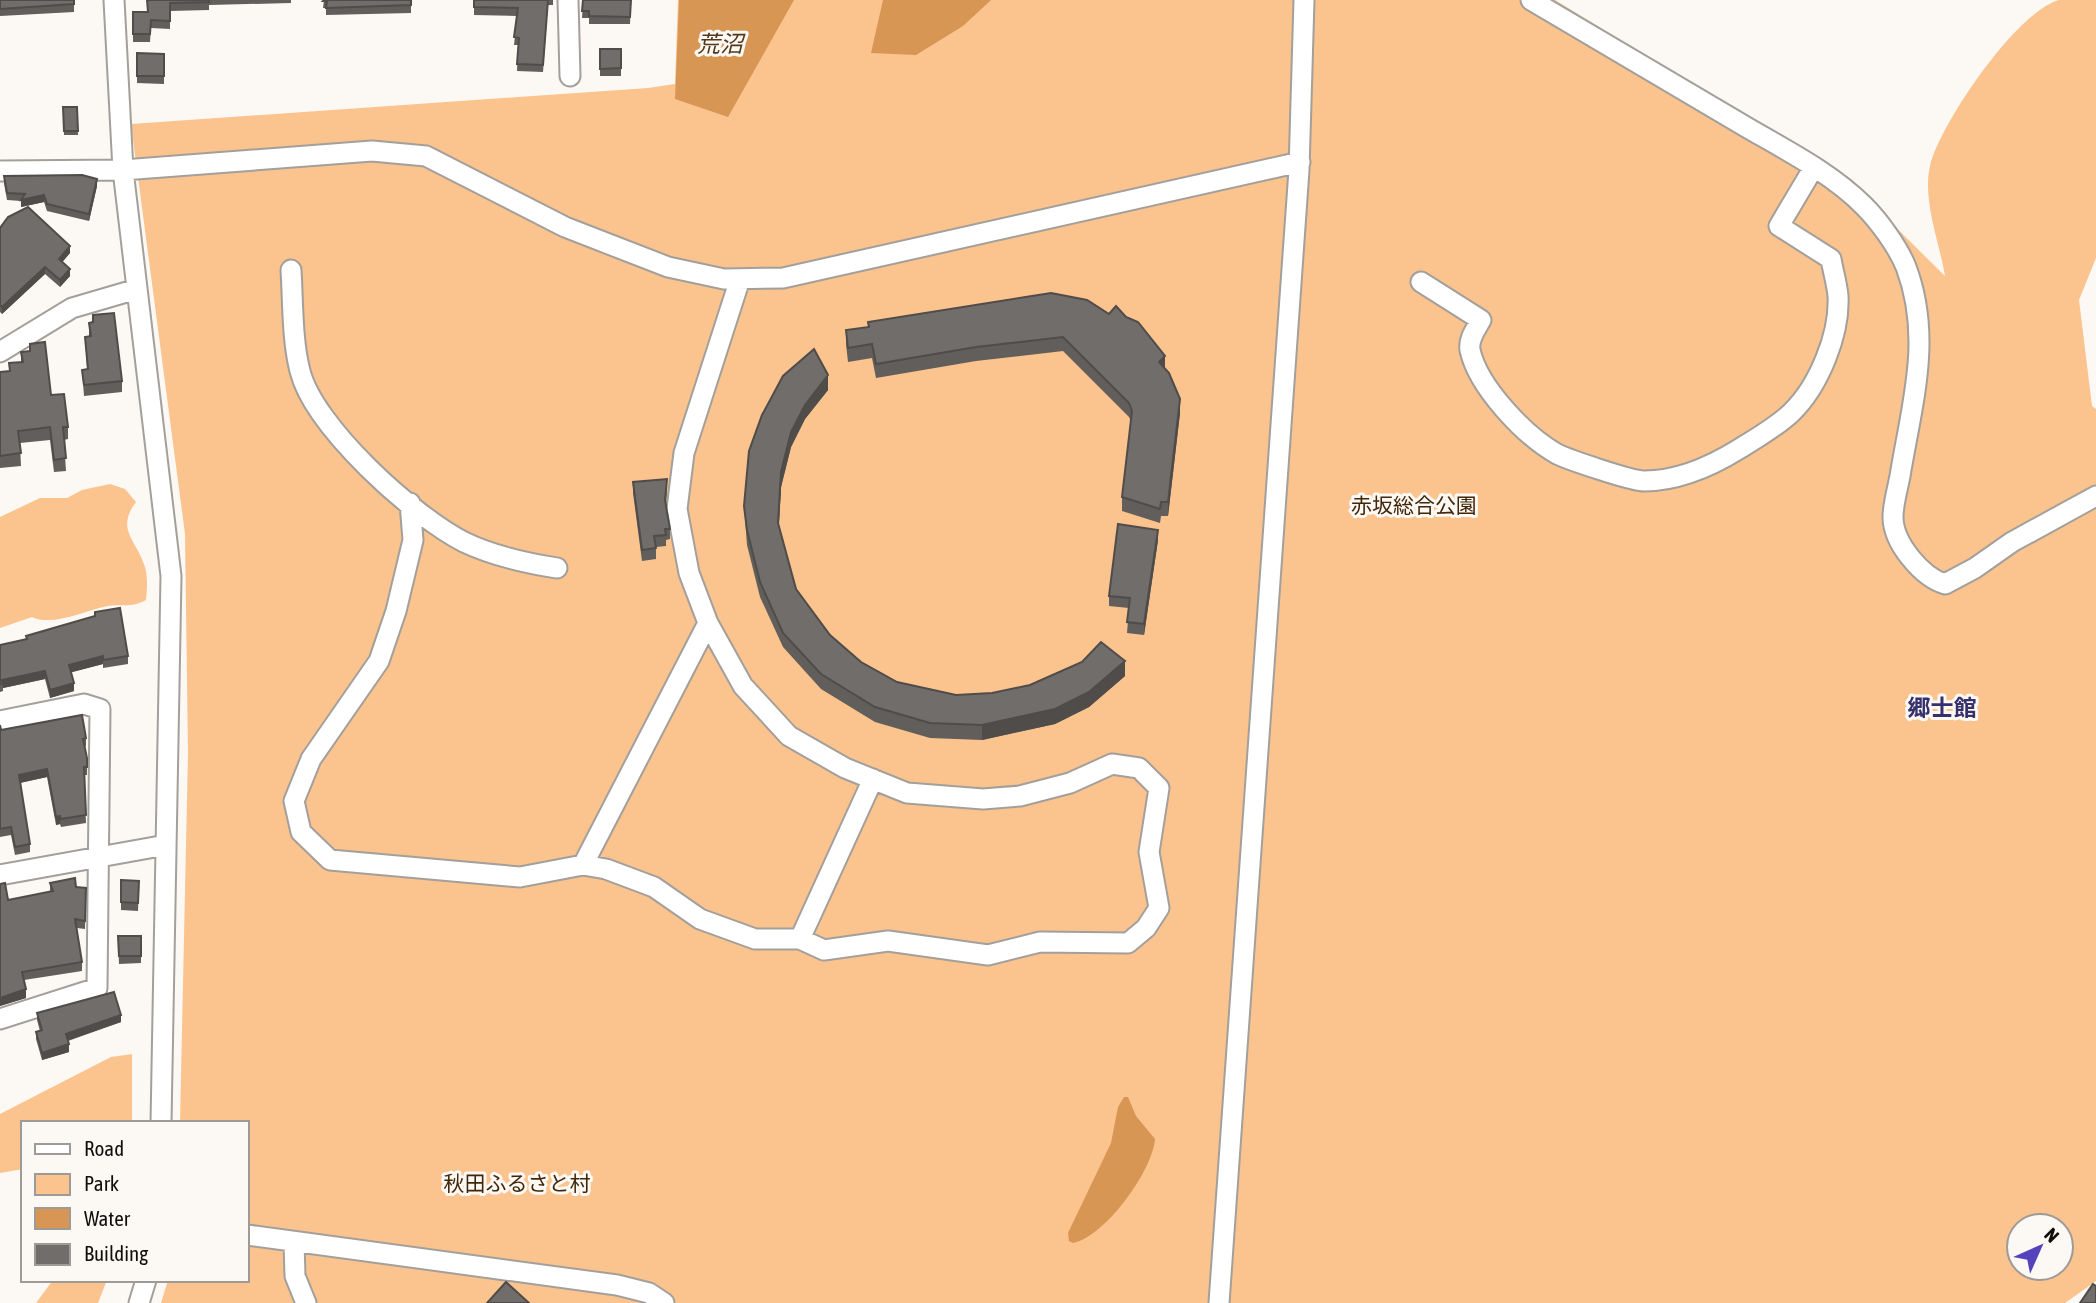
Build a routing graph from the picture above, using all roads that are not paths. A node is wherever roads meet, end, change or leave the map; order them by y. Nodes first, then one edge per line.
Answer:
1 (114, 0) edge
2 (568, 0) edge
3 (1304, 0) edge
4 (1531, 0) edge
5 (570, 76) dead end
6 (1300, 162) junction
7 (1814, 167) junction
8 (124, 170) junction
9 (0, 171) edge
10 (290, 270) dead end
11 (740, 279) junction
12 (1421, 282) dead end
13 (137, 289) junction
14 (0, 352) edge
15 (2096, 496) edge
16 (410, 503) junction
17 (557, 568) dead end
18 (708, 623) junction
19 (0, 721) edge
20 (873, 779) junction
21 (166, 845) junction
22 (98, 857) junction
23 (583, 865) junction
24 (0, 875) edge
25 (800, 939) junction
26 (0, 1019) edge
27 (161, 1121) edge
28 (248, 1236) edge
29 (294, 1242) junction
30 (145, 1282) edge
31 (139, 1303) edge
32 (306, 1303) edge
33 (664, 1303) edge
34 (1219, 1303) edge

1 - 8 street
2 - 5 street
3 - 6 street
4 - 7 street
6 - 11 street
6 - 34 street
7 - 12 street
7 - 15 street
8 - 9 street
8 - 11 street
8 - 13 street
10 - 16 street
11 - 18 street
13 - 14 street
13 - 21 street
16 - 17 street
16 - 23 street
18 - 20 street
18 - 23 street
19 - 22 street
20 - 25 street
20 - 25 street
21 - 22 street
21 - 27 street
22 - 24 street
22 - 26 street
23 - 25 street
28 - 29 street
29 - 32 street
29 - 33 street
30 - 31 street

